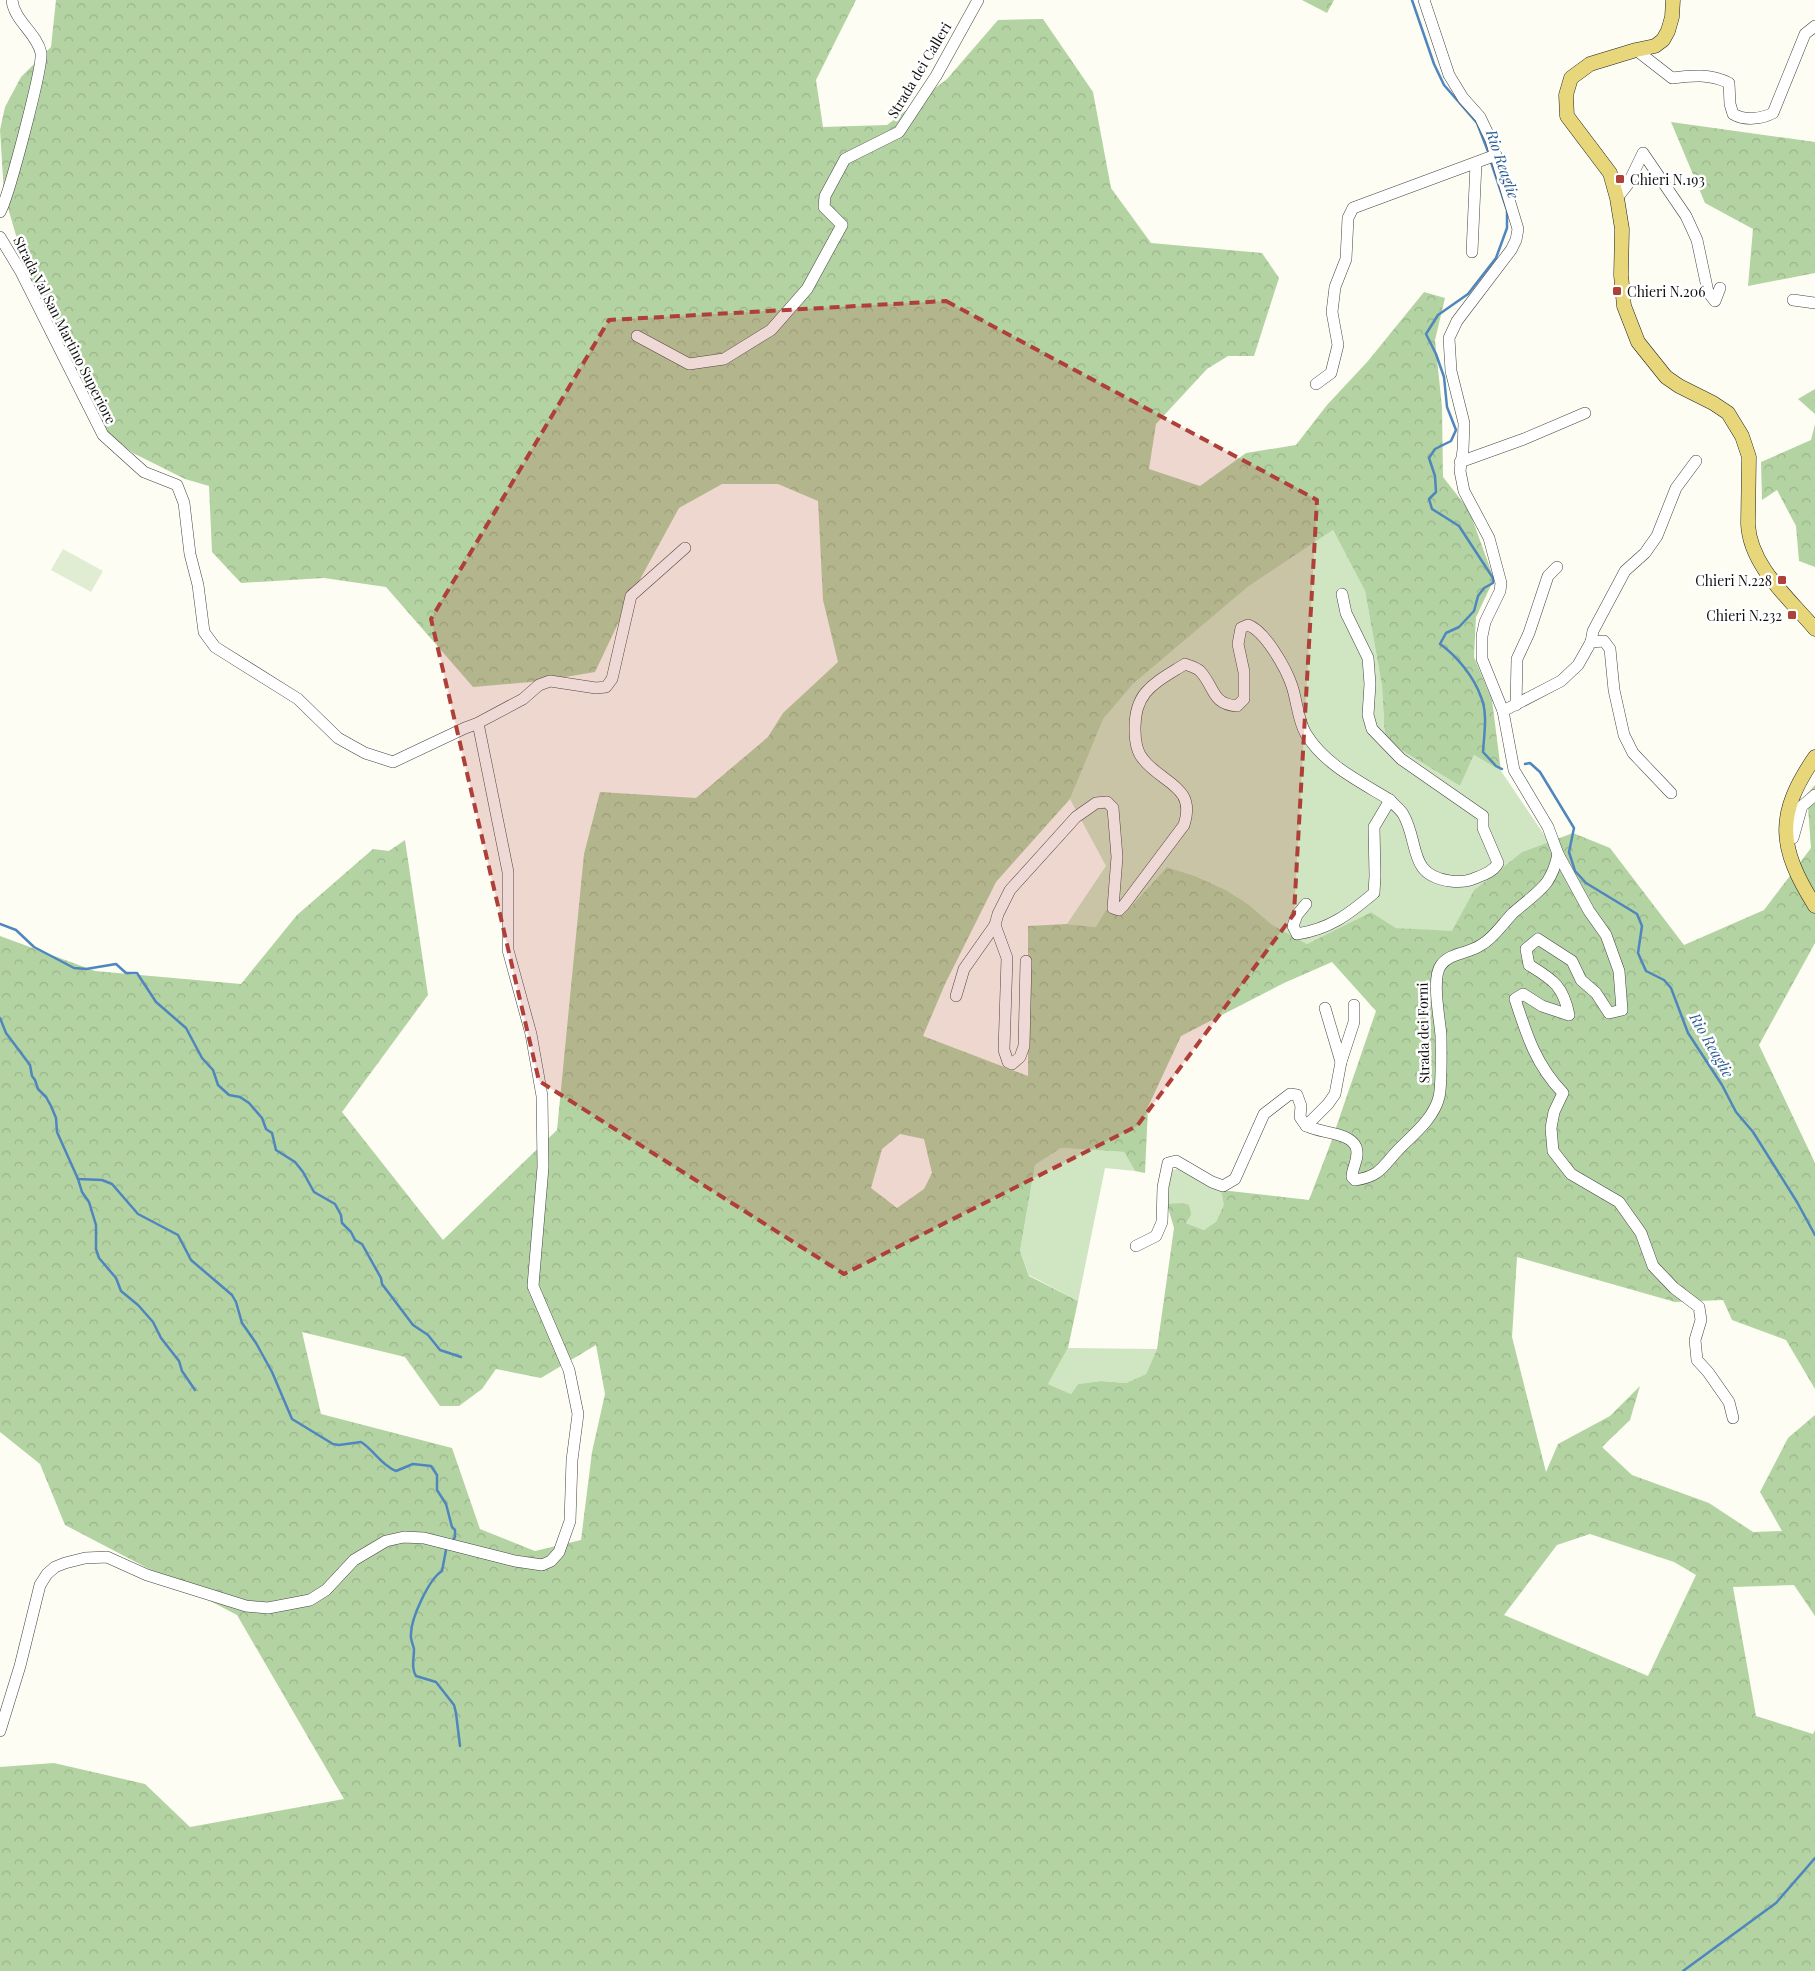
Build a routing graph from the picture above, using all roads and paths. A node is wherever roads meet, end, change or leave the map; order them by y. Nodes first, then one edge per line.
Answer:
1 (12, 0) edge
2 (978, 0) edge
3 (1424, 0) edge
4 (1673, 0) edge
5 (1815, 26) edge
6 (1636, 50) junction
7 (1495, 155) junction
8 (1479, 161) junction
9 (1617, 198) junction
10 (0, 212) edge
11 (0, 237) edge
12 (1472, 252) dead end
13 (1720, 288) dead end
14 (1793, 300) dead end
15 (1815, 303) edge
16 (637, 336) dead end
17 (1316, 384) dead end
18 (1585, 413) dead end
19 (1696, 461) dead end
20 (1460, 462) junction
21 (685, 548) dead end
22 (1557, 567) dead end
23 (1342, 594) dead end
24 (1815, 629) edge
25 (1591, 642) junction
26 (1516, 705) junction
27 (1503, 711) junction
28 (476, 724) junction
29 (1815, 758) edge
30 (1671, 794) dead end
31 (1815, 794) edge
32 (1390, 800) junction
33 (1786, 841) junction
34 (1558, 854) junction
35 (1306, 904) dead end
36 (1815, 906) edge
37 (995, 925) junction
38 (1026, 961) dead end
39 (956, 996) dead end
40 (1354, 1005) dead end
41 (1324, 1008) dead end
42 (1341, 1062) junction
43 (1306, 1126) junction
44 (1136, 1246) dead end
45 (1733, 1418) dead end
46 (0, 1730) edge

1 - 10 street
2 - 16 street, Strada dei Calleri
3 - 7 street
4 - 6 main road
5 - 6 street
6 - 9 main road
7 - 8 street
7 - 20 street
8 - 12 street
8 - 17 street
9 - 13 street
9 - 24 main road
11 - 28 street, Strada Val San Martino Superiore
14 - 15 street
18 - 20 street
19 - 25 street
20 - 27 street
21 - 28 street
22 - 26 street
23 - 32 street
25 - 26 street
25 - 30 street
26 - 27 street
27 - 34 street
28 - 46 street
29 - 33 main road
31 - 33 street
32 - 35 street
32 - 37 street
33 - 36 main road
34 - 43 street, Strada dei Forni
34 - 45 street
37 - 38 street
37 - 39 street
40 - 42 street
41 - 42 street
42 - 43 street
43 - 44 street

